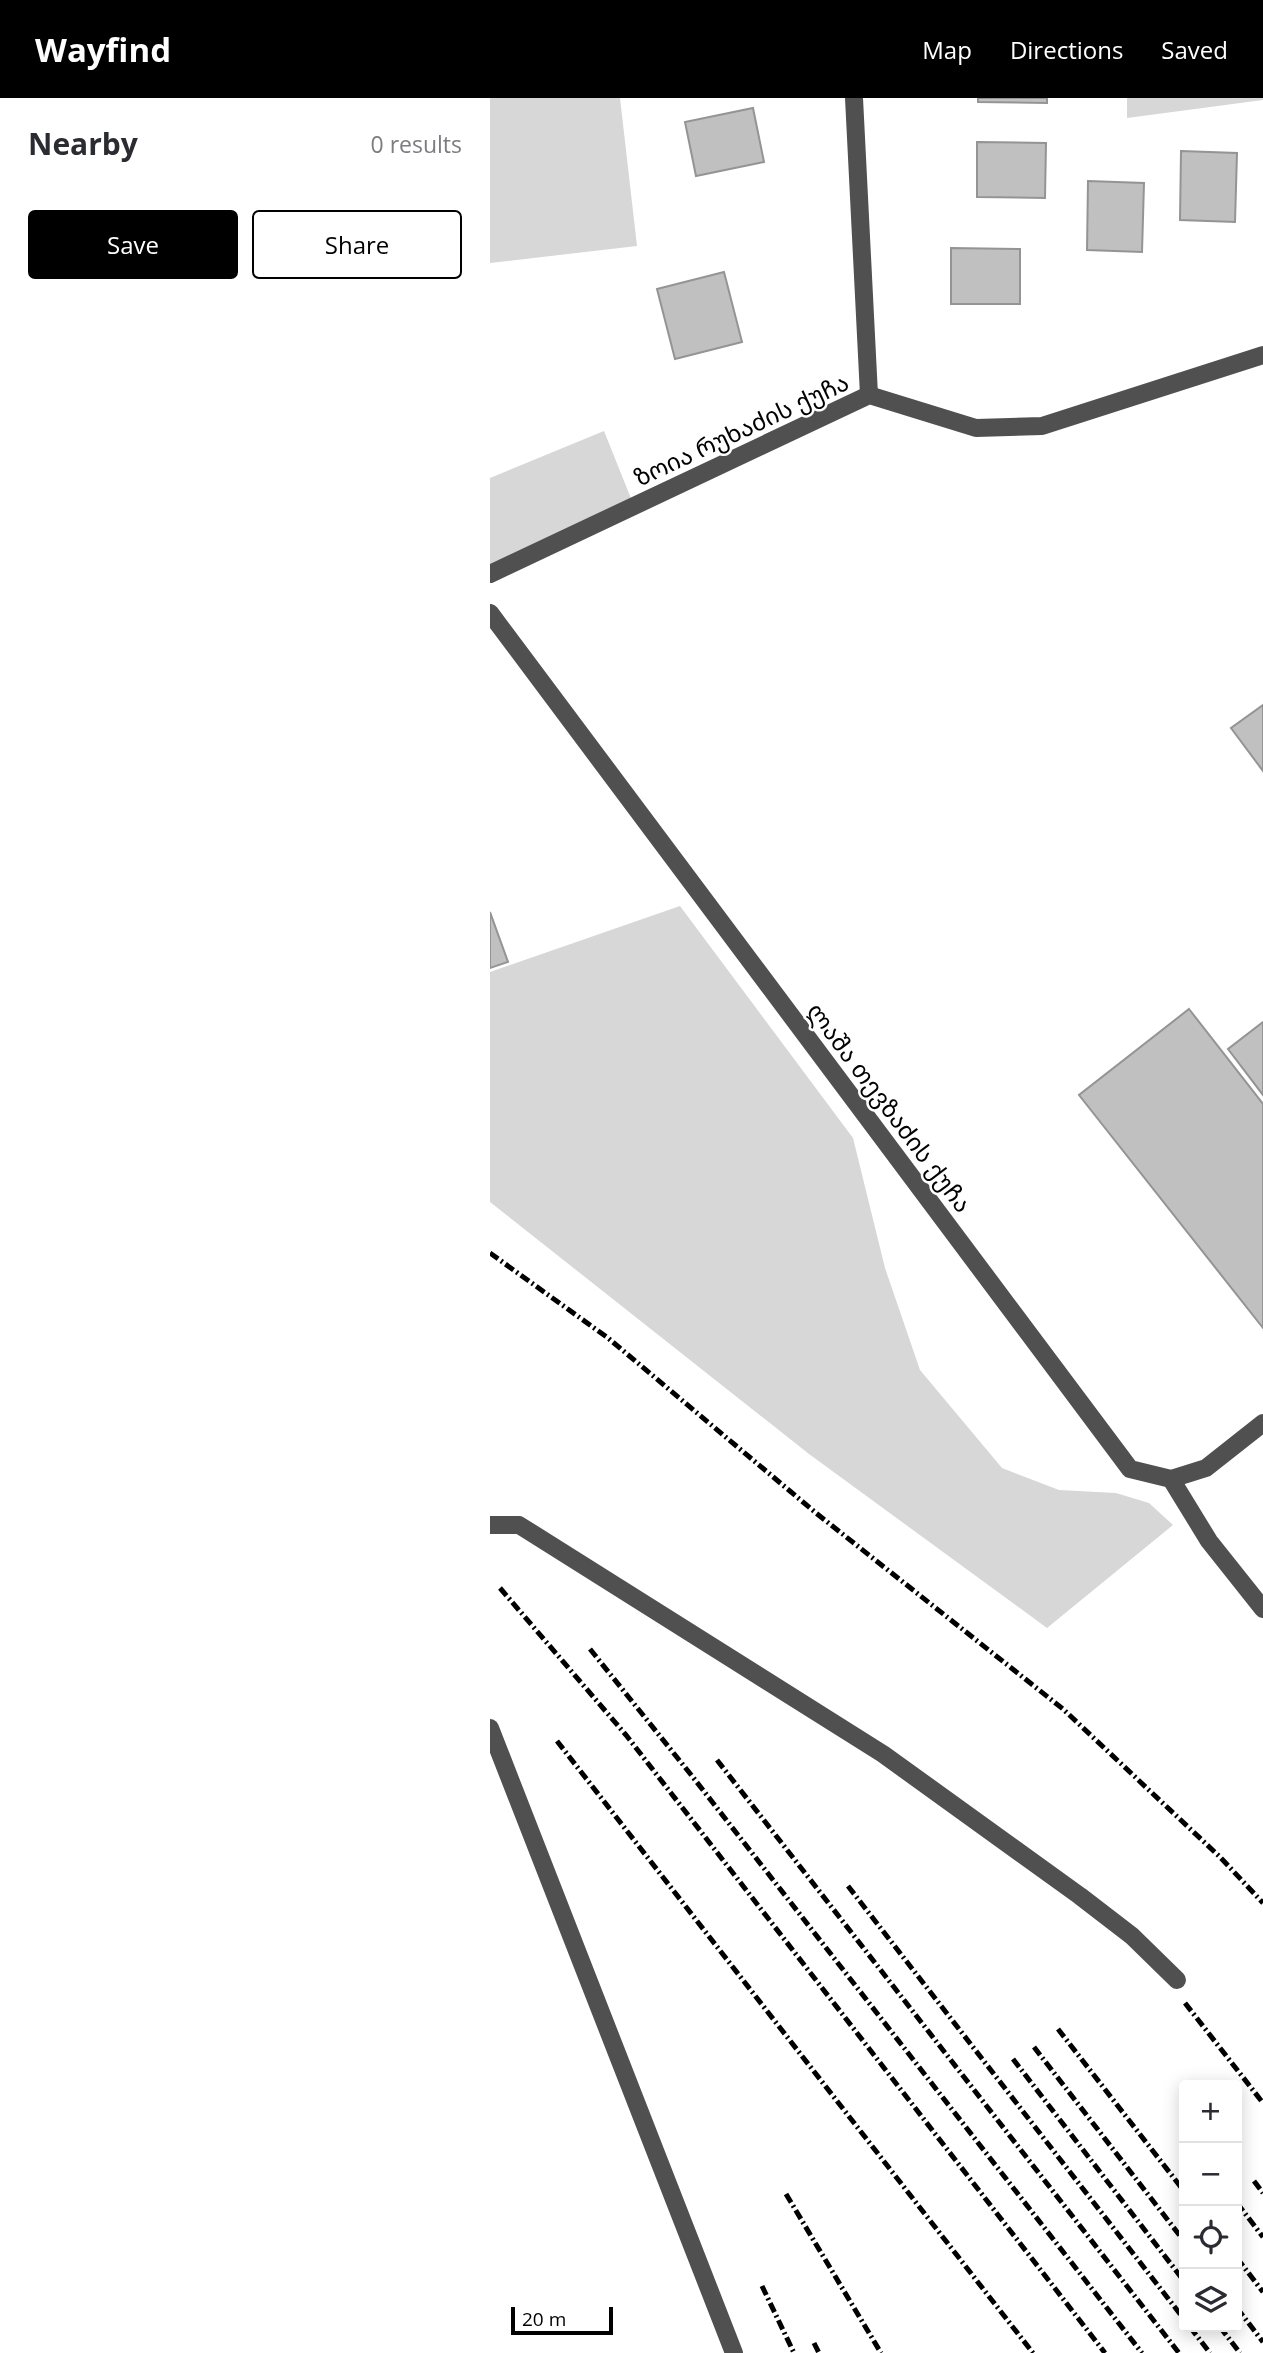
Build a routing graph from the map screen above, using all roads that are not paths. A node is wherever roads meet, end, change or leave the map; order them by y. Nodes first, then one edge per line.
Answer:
1 (855, 98) edge
2 (1263, 355) edge
3 (869, 395) junction
4 (490, 574) edge
5 (490, 613) edge
6 (1263, 1423) edge
7 (1171, 1479) junction
8 (490, 1525) edge
9 (1263, 1609) edge
10 (490, 1728) edge
11 (1177, 1980) dead end
12 (734, 2353) edge

1 - 3 street
2 - 3 street, ზოია რუხაძის ქუჩა
3 - 4 street, ზოია რუხაძის ქუჩა
5 - 7 street, ლაშა თევზაძის ქუჩა
6 - 7 street
7 - 9 street
8 - 11 street
10 - 12 street

